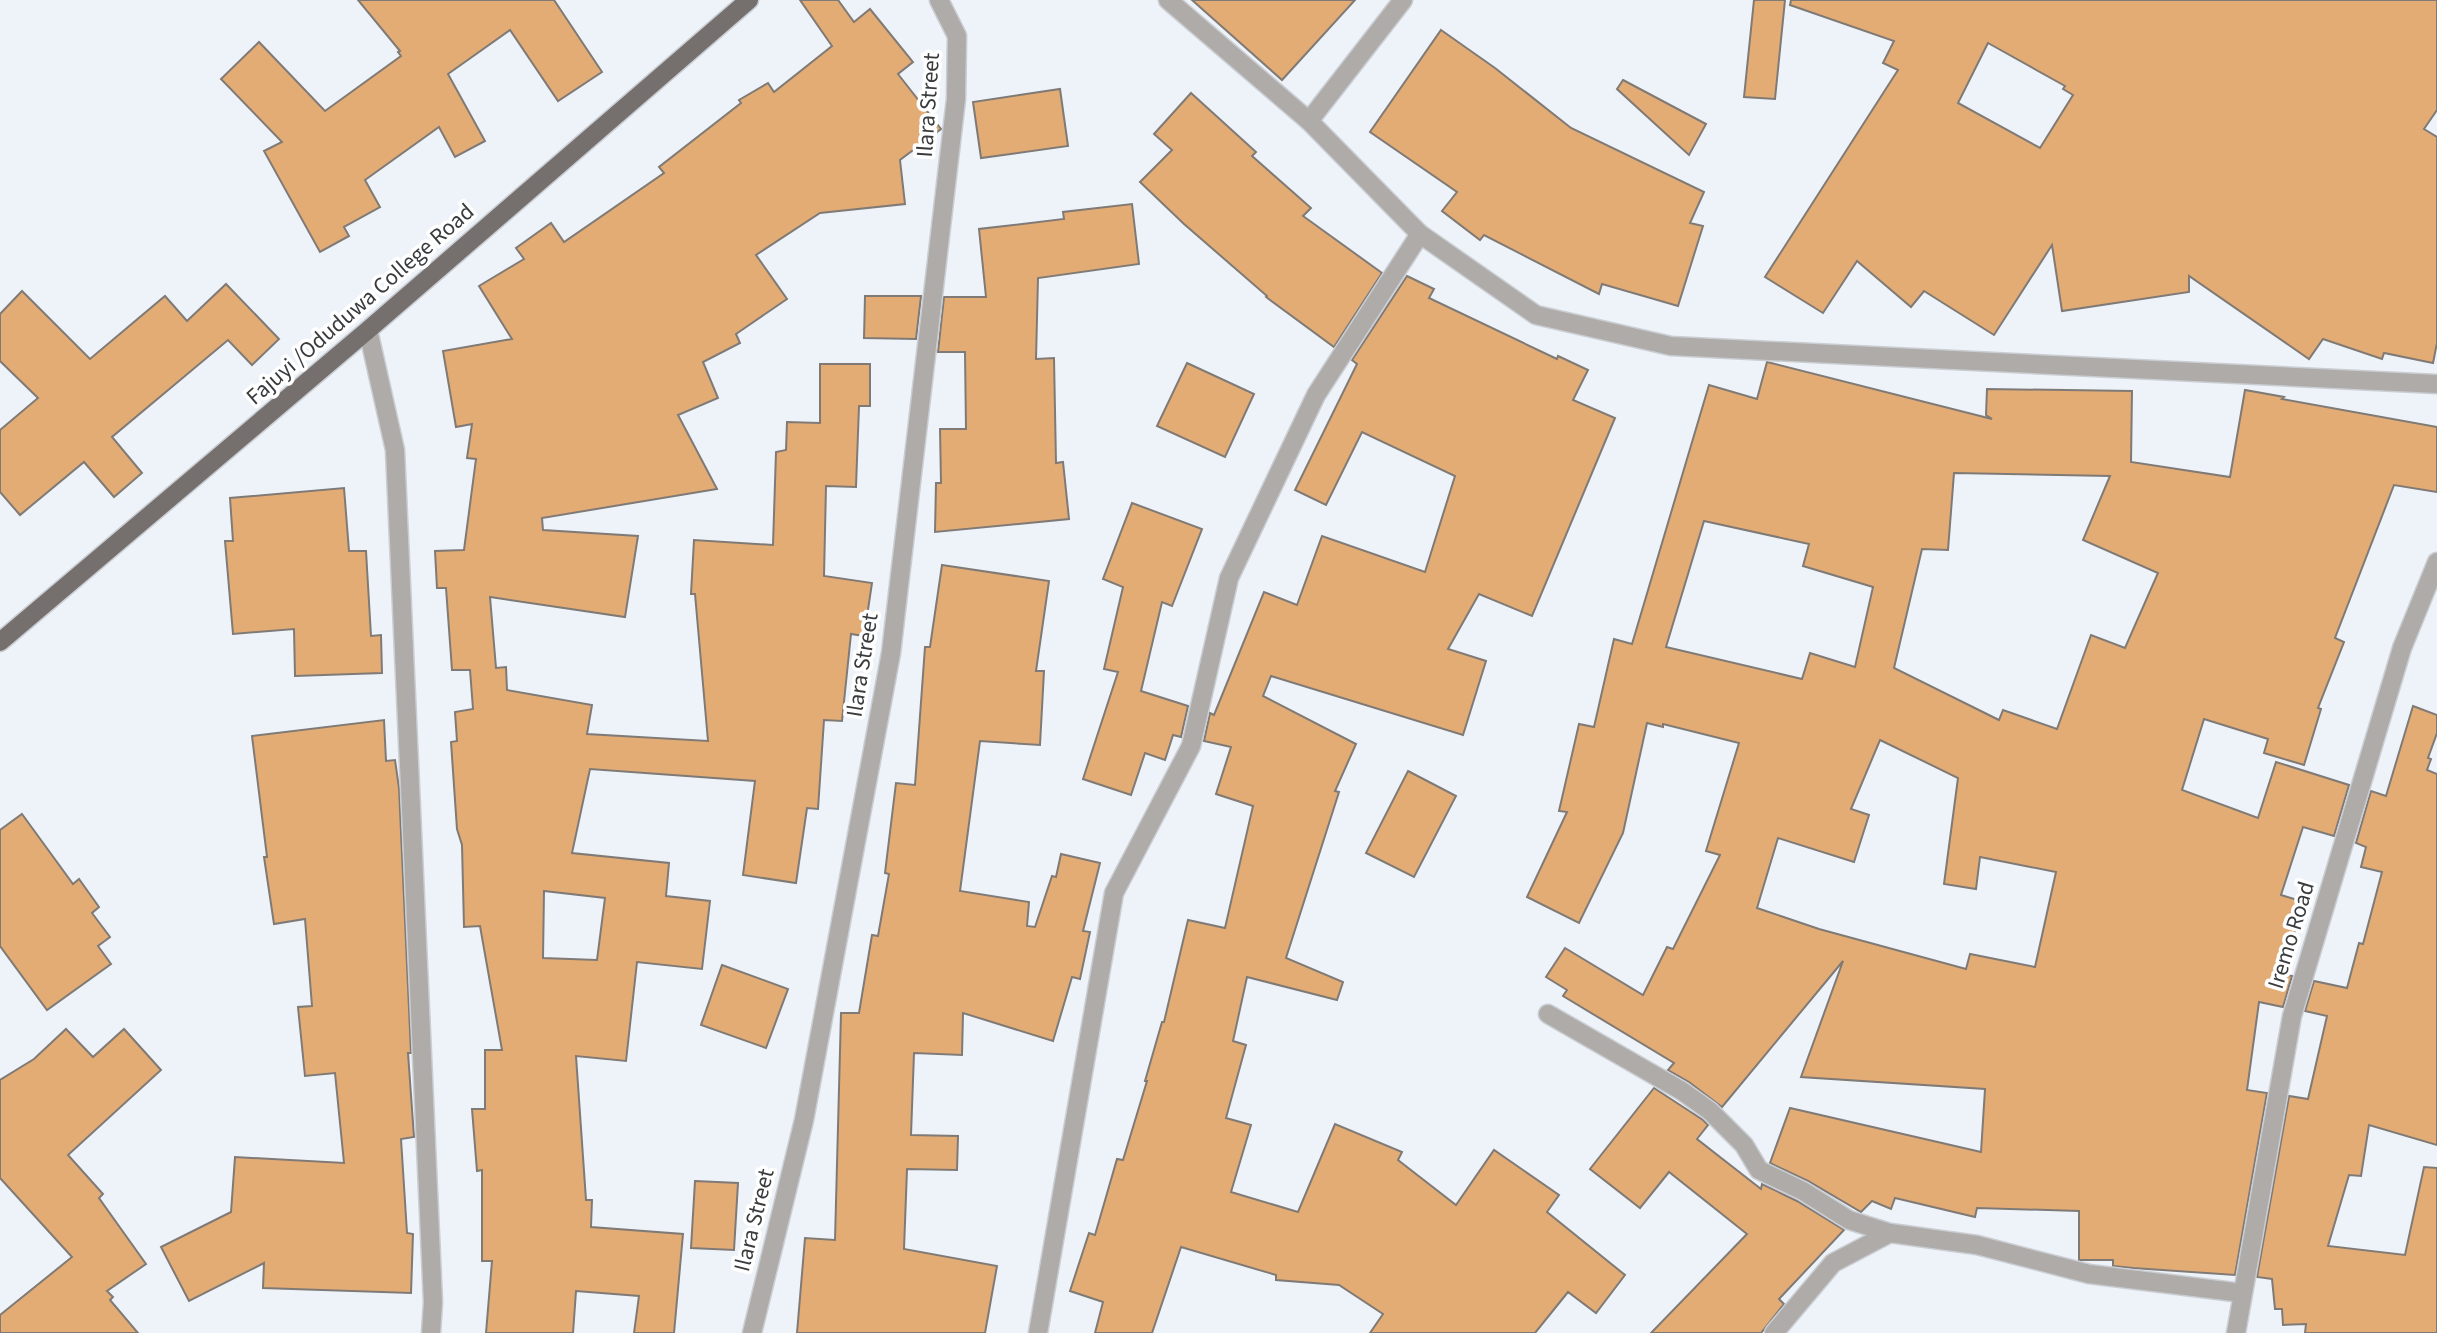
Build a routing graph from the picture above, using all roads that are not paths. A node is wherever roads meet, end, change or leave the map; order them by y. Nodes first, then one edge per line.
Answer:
1 (750, 0) edge
2 (939, 0) edge
3 (1168, 0) edge
4 (1403, 0) edge
5 (1309, 121) junction
6 (1420, 234) junction
7 (368, 330) junction
8 (2437, 384) edge
9 (2437, 562) edge
10 (0, 642) edge
11 (1548, 1014) dead end
12 (1890, 1233) junction
13 (2242, 1293) junction
14 (431, 1333) edge
15 (752, 1333) edge
16 (1038, 1333) edge
17 (1774, 1333) edge
18 (2236, 1333) edge

1 - 7 main road, Fajuyi /Oduduwa College Road
2 - 15 street, Ilara Street
3 - 5 street
4 - 5 street
5 - 6 street
6 - 8 street
6 - 16 street
7 - 10 main road, Fajuyi /Oduduwa College Road
7 - 14 street
9 - 13 street, Iremo Road
11 - 12 street
12 - 13 street
12 - 17 street
13 - 18 street, Iremo Road

